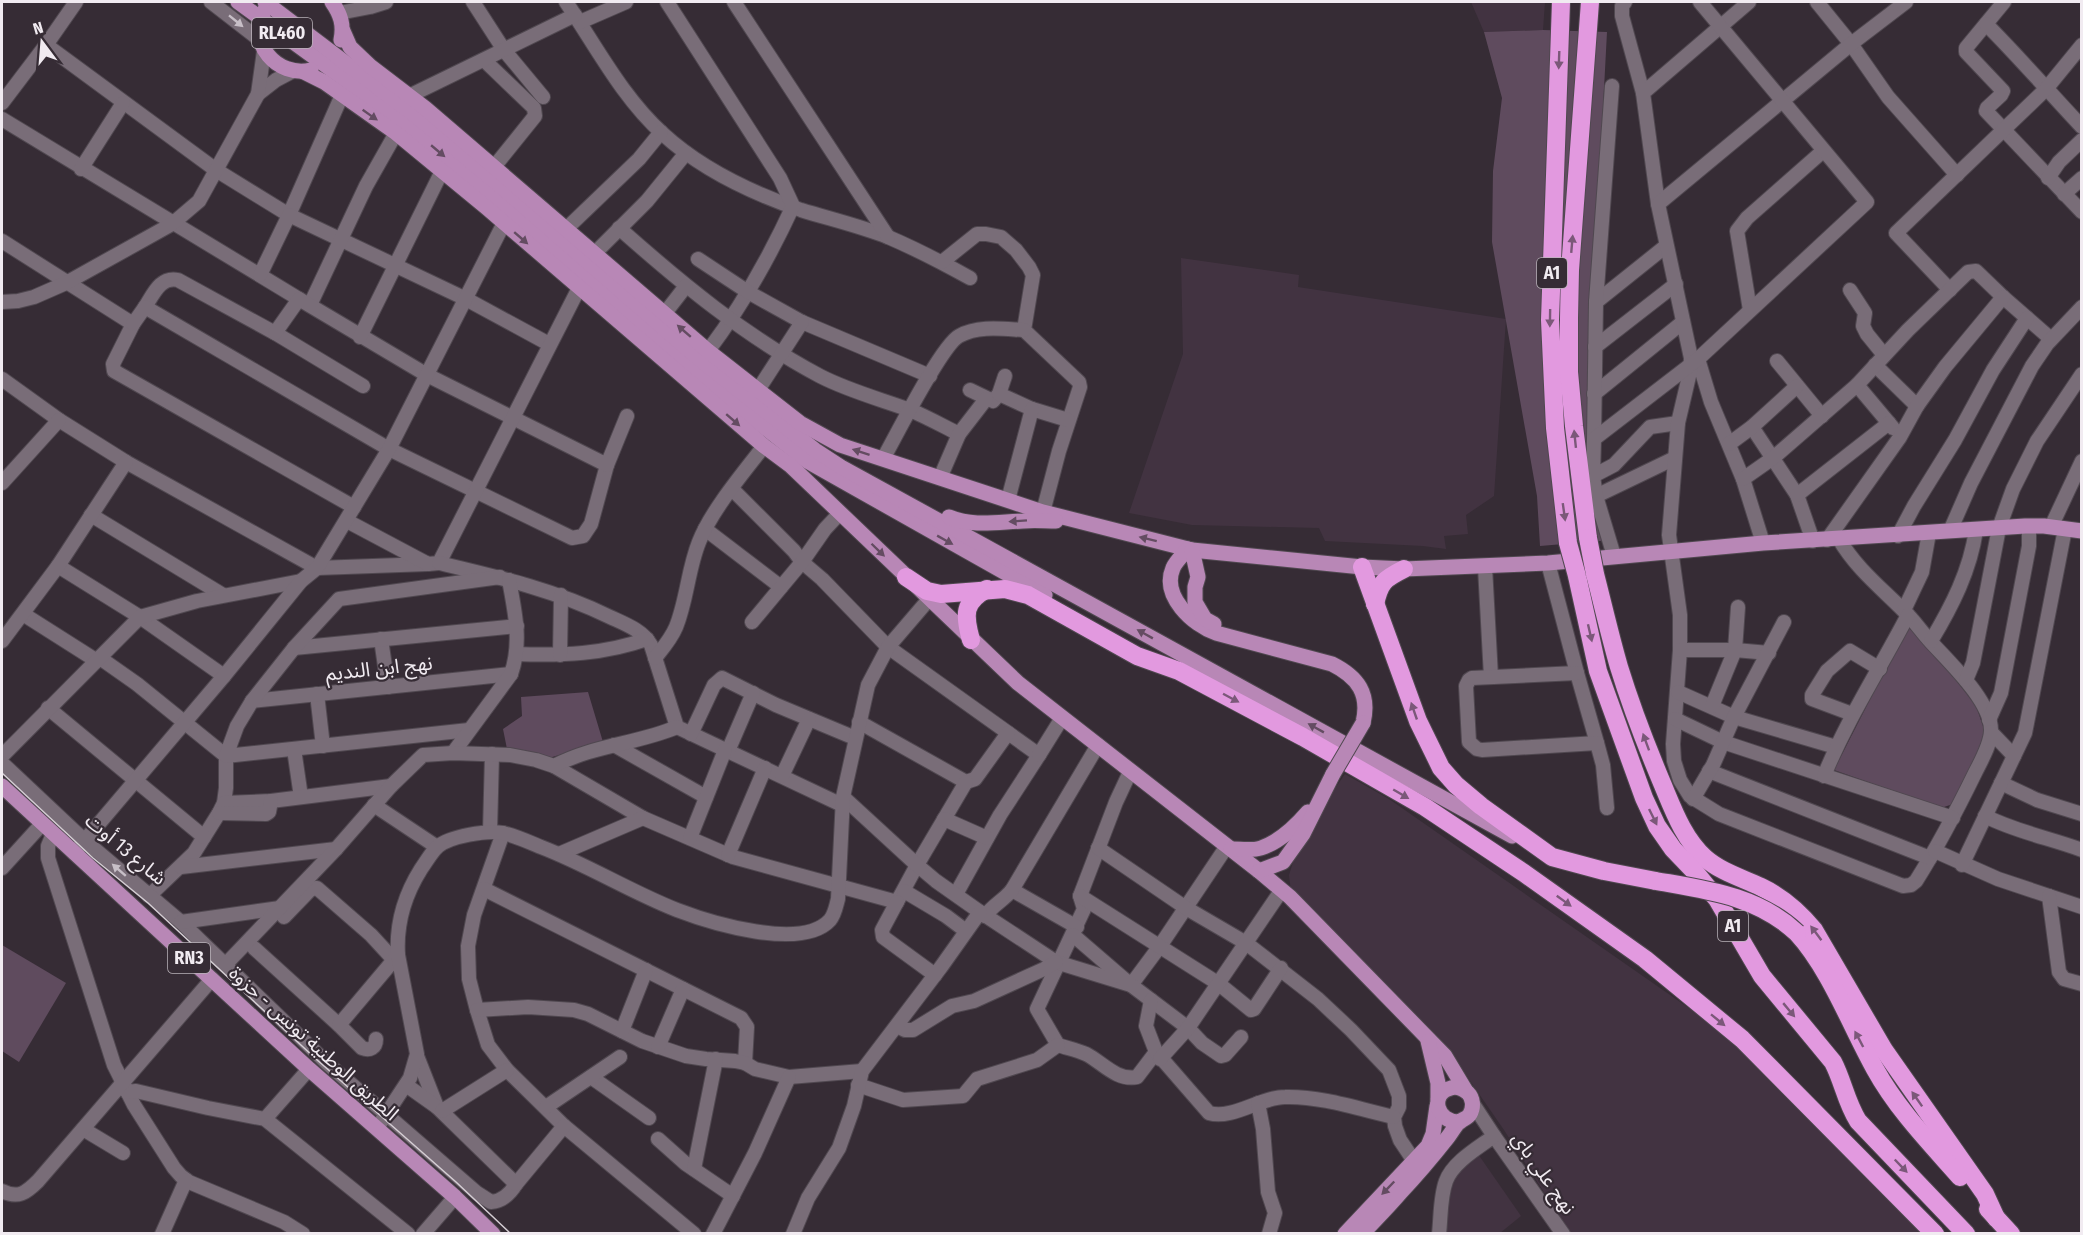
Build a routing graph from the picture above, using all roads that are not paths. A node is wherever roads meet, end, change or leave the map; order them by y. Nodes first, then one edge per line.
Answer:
1 (76, 2) edge
2 (212, 2) edge
3 (238, 2) edge
4 (268, 2) edge
5 (386, 2) edge
6 (473, 2) edge
7 (566, 2) edge
8 (626, 2) edge
9 (667, 2) edge
10 (734, 2) edge
11 (1561, 2) edge
12 (1590, 2) edge
13 (1625, 2) edge
14 (1701, 2) edge
15 (1749, 2) edge
16 (1817, 2) edge
17 (1906, 2) edge
18 (2004, 2) edge
19 (336, 7) edge
20 (261, 18) junction
21 (577, 18) junction
22 (1986, 24) junction
23 (1720, 26) junction
24 (343, 31) junction
25 (1851, 44) junction
26 (46, 45) junction
27 (262, 45) junction
28 (2082, 45) edge
29 (504, 50) junction
30 (330, 59) junction
31 (484, 60) junction
32 (298, 72) junction
33 (1612, 86) dead end
34 (2046, 89) junction
35 (1643, 93) junction
36 (258, 94) junction
37 (342, 95) junction
38 (409, 96) junction
39 (543, 97) dead end
40 (1784, 102) junction
41 (2, 103) edge
42 (123, 103) junction
43 (2, 119) edge
44 (2082, 127) edge
45 (2005, 129) junction
46 (661, 132) junction
47 (396, 133) junction
48 (2082, 140) edge
49 (1823, 151) junction
50 (686, 153) junction
51 (494, 167) junction
52 (81, 169) junction
53 (216, 170) junction
54 (442, 171) junction
55 (1957, 175) junction
56 (2048, 178) junction
57 (2082, 178) edge
58 (2064, 194) junction
59 (1658, 204) junction
60 (793, 206) junction
61 (2082, 212) edge
62 (290, 215) junction
63 (504, 223) junction
64 (172, 224) junction
65 (619, 228) junction
66 (566, 229) junction
67 (888, 237) junction
68 (342, 240) junction
69 (2, 242) edge
70 (1666, 246) junction
71 (595, 253) junction
72 (698, 259) dead end
73 (942, 262) junction
74 (396, 266) junction
75 (260, 275) junction
76 (970, 278) dead end
77 (66, 283) junction
78 (1676, 284) junction
79 (586, 286) junction
80 (686, 286) junction
81 (1850, 290) dead end
82 (1950, 290) junction
83 (748, 292) junction
84 (2003, 297) junction
85 (466, 299) junction
86 (2, 302) edge
87 (305, 302) junction
88 (1596, 302) junction
89 (145, 307) junction
90 (1750, 310) junction
91 (665, 314) junction
92 (2079, 317) edge
93 (2027, 318) junction
94 (731, 321) junction
95 (802, 322) junction
96 (1683, 322) junction
97 (133, 324) junction
98 (1024, 330) junction
99 (275, 333) junction
100 (360, 337) junction
101 (2051, 339) junction
102 (549, 344) junction
103 (1595, 347) junction
104 (708, 351) junction
105 (782, 353) junction
106 (1879, 360) junction
107 (1778, 361) dead end
108 (1694, 362) junction
109 (2082, 374) edge
110 (427, 375) junction
111 (930, 376) junction
112 (1005, 376) dead end
113 (2, 379) edge
114 (1857, 385) junction
115 (363, 386) dead end
116 (1797, 386) junction
117 (758, 390) junction
118 (970, 390) dead end
119 (1594, 394) junction
120 (993, 397) junction
121 (1917, 406) junction
122 (1032, 409) junction
123 (909, 410) junction
124 (627, 416) dead end
125 (1822, 416) junction
126 (513, 419) junction
127 (59, 420) junction
128 (1068, 420) junction
129 (1678, 423) junction
130 (1888, 423) junction
131 (1752, 427) junction
132 (959, 434) junction
133 (1900, 437) junction
134 (1594, 439) junction
135 (1729, 444) junction
136 (764, 446) junction
137 (390, 449) junction
138 (1675, 458) junction
139 (1773, 458) junction
140 (884, 459) junction
141 (2082, 461) edge
142 (126, 462) junction
143 (607, 465) junction
144 (1593, 476) junction
145 (940, 478) junction
146 (1743, 479) junction
147 (2, 483) edge
148 (732, 489) junction
149 (476, 491) junction
150 (1797, 495) junction
151 (1596, 496) junction
152 (899, 497) junction
153 (1008, 500) junction
154 (354, 507) junction
155 (1043, 512) junction
156 (840, 513) junction
157 (92, 515) junction
158 (347, 521) junction
159 (1077, 521) junction
160 (2029, 526) junction
161 (1999, 528) junction
162 (2058, 528) junction
163 (705, 529) junction
164 (1976, 530) junction
165 (1950, 531) junction
166 (2082, 531) edge
167 (1929, 533) junction
168 (1898, 536) junction
169 (1827, 540) junction
170 (1763, 543) junction
171 (1190, 550) junction
172 (1670, 551) junction
173 (1226, 554) junction
174 (1614, 556) junction
175 (802, 562) junction
176 (433, 563) junction
177 (1548, 563) junction
178 (58, 566) junction
179 (1362, 567) junction
180 (1485, 567) junction
181 (317, 568) junction
182 (1404, 569) junction
183 (906, 577) junction
184 (1198, 577) junction
185 (505, 578) junction
186 (301, 581) junction
187 (781, 587) junction
188 (988, 589) junction
189 (223, 595) junction
190 (561, 595) junction
191 (930, 598) junction
192 (1375, 604) junction
193 (1738, 607) dead end
194 (1906, 613) junction
195 (23, 614) junction
196 (140, 617) junction
197 (752, 622) dead end
198 (1784, 622) dead end
199 (517, 626) junction
200 (1228, 636) junction
201 (381, 639) junction
202 (647, 639) junction
203 (971, 640) junction
204 (2, 641) edge
205 (1930, 641) junction
206 (888, 647) junction
207 (294, 648) junction
208 (1680, 650) junction
209 (1735, 650) junction
210 (1769, 653) junction
211 (516, 654) junction
212 (560, 654) junction
213 (655, 658) junction
214 (98, 660) junction
215 (1880, 669) junction
216 (1179, 671) junction
217 (1576, 673) junction
218 (511, 674) junction
219 (224, 676) junction
220 (1491, 677) junction
221 (1966, 680) junction
222 (388, 687) junction
223 (1678, 692) junction
224 (753, 693) junction
225 (317, 694) junction
226 (252, 701) junction
227 (1712, 706) junction
228 (48, 708) junction
229 (1852, 714) junction
230 (1734, 717) junction
231 (1062, 718) junction
232 (808, 719) junction
233 (1675, 719) junction
234 (185, 722) junction
235 (859, 722) junction
236 (1990, 726) junction
237 (677, 727) junction
238 (469, 730) junction
239 (1008, 733) junction
240 (691, 734) junction
241 (855, 738) junction
242 (1723, 742) junction
243 (1597, 743) junction
244 (614, 745) junction
245 (1098, 745) junction
246 (323, 746) junction
247 (1836, 747) junction
248 (294, 749) junction
249 (726, 750) junction
250 (453, 753) junction
251 (492, 754) junction
252 (1039, 755) junction
253 (2, 756) edge
254 (226, 756) junction
255 (2014, 756) junction
256 (2, 763) edge
257 (554, 766) junction
258 (765, 768) junction
259 (1709, 771) junction
260 (1130, 772) junction
261 (782, 776) junction
262 (1824, 776) junction
263 (134, 782) junction
264 (966, 782) junction
265 (2001, 783) junction
266 (2, 786) edge
267 (390, 786) junction
268 (1323, 793) junction
269 (301, 797) junction
270 (706, 797) junction
271 (1693, 799) junction
272 (842, 801) junction
273 (374, 805) junction
274 (221, 808) junction
275 (1607, 808) dead end
276 (2082, 814) edge
277 (1985, 816) junction
278 (643, 818) junction
279 (1953, 818) junction
280 (944, 819) junction
281 (48, 829) junction
282 (497, 833) junction
283 (204, 837) junction
284 (690, 838) junction
285 (987, 838) junction
286 (84, 840) junction
287 (1274, 842) junction
288 (437, 847) junction
289 (1098, 848) junction
290 (1229, 848) junction
291 (336, 849) junction
292 (2082, 850) edge
293 (1290, 852) junction
294 (74, 853) junction
295 (559, 854) junction
296 (728, 855) junction
297 (1932, 855) junction
298 (1552, 856) junction
299 (917, 865) junction
300 (1962, 865) junction
301 (181, 867) junction
302 (2, 868) edge
303 (1258, 870) junction
304 (839, 885) junction
305 (484, 889) junction
306 (1012, 890) junction
307 (956, 894) junction
308 (1285, 894) junction
309 (149, 896) junction
310 (901, 896) junction
311 (1080, 896) junction
312 (2049, 896) junction
313 (2082, 907) edge
314 (280, 908) junction
315 (1186, 908) junction
316 (983, 914) junction
317 (181, 922) junction
318 (966, 931) junction
319 (1075, 931) junction
320 (1246, 943) junction
321 (1160, 946) junction
322 (396, 957) junction
323 (1058, 963) junction
324 (226, 964) junction
325 (1281, 968) junction
326 (646, 970) junction
327 (935, 975) junction
328 (212, 980) junction
329 (1219, 984) junction
330 (2082, 984) edge
331 (1131, 985) junction
332 (683, 989) junction
333 (1151, 1000) junction
334 (477, 1010) junction
335 (339, 1025) junction
336 (897, 1026) junction
337 (1188, 1029) junction
338 (622, 1031) junction
339 (1241, 1037) dead end
340 (1427, 1038) junction
341 (376, 1039) dead end
342 (1058, 1045) junction
343 (658, 1047) junction
344 (417, 1054) junction
345 (1158, 1055) junction
346 (620, 1057) dead end
347 (716, 1059) junction
348 (745, 1063) junction
349 (309, 1069) junction
350 (507, 1070) junction
351 (591, 1077) junction
352 (789, 1077) junction
353 (860, 1078) junction
354 (406, 1085) junction
355 (125, 1088) junction
356 (1470, 1098) junction
357 (1258, 1103) junction
358 (1438, 1103) junction
359 (546, 1107) junction
360 (440, 1109) junction
361 (387, 1114) junction
362 (1394, 1117) junction
363 (649, 1118) dead end
364 (265, 1119) junction
365 (1461, 1121) junction
366 (564, 1126) junction
367 (377, 1128) junction
368 (83, 1129) junction
369 (1492, 1133) junction
370 (658, 1139) dead end
371 (123, 1153) dead end
372 (1414, 1161) junction
373 (694, 1169) junction
374 (186, 1180) junction
375 (516, 1184) junction
376 (2, 1191) edge
377 (733, 1196) junction
378 (456, 1197) junction
379 (1996, 1218) junction
380 (162, 1233) edge
381 (303, 1233) edge
382 (408, 1233) edge
383 (423, 1233) edge
384 (493, 1233) edge
385 (694, 1233) edge
386 (713, 1233) edge
387 (793, 1233) edge
388 (1269, 1233) edge
389 (1345, 1233) edge
390 (1364, 1233) edge
391 (1439, 1233) edge
392 (1563, 1233) edge
393 (1935, 1233) edge
394 (1966, 1233) edge
395 (2011, 1233) edge

1 - 26 street
2 -> 27 street
3 - 20 main road, RL460
4 - 20 main road
4 - 30 main road, RL460
5 - 19 street
6 - 29 street
7 - 21 street
8 - 21 street
9 - 60 street
10 - 67 street
11 -> 394 highway, A1, bridge
379 -> 12 highway, A1, bridge
13 - 35 street
14 - 23 street
15 - 23 street
16 - 25 street
17 - 25 street
18 - 22 street
19 - 24 main road
20 - 27 main road
20 - 30 main road, RL460
21 - 29 street
21 - 46 street
22 - 34 street
22 - 45 street
23 - 35 street
23 - 40 street
24 - 30 main road
24 - 38 main road
25 - 40 street
25 - 55 street
26 - 41 street
26 - 42 street
27 - 32 main road
27 - 36 street
28 - 34 street
29 - 31 street
29 - 39 street
30 - 32 main road
30 -> 79 main road
30 - 152 main road
31 - 38 street
31 - 51 street
32 - 36 street
32 - 37 main road
33 - 88 street
34 - 44 street
34 - 45 street
35 - 59 street
36 - 53 street
37 -> 47 main road
37 - 62 street
38 - 51 main road
40 - 49 street
40 - 59 street
42 - 52 street
42 - 53 street
43 - 52 street
45 - 55 street
45 - 56 street
46 - 50 street
46 - 66 street
47 - 54 main road
47 - 68 street
48 - 56 street
49 - 90 street
49 - 90 street
50 - 60 street
50 - 65 street
51 - 66 main road
52 - 64 street
53 - 62 street
53 - 64 street
54 - 63 main road
54 - 74 street
55 - 82 street
56 - 58 street
57 - 58 street
58 - 61 street
59 - 70 street
60 - 67 street
60 - 83 street
62 - 68 street
62 - 75 street
63 -> 79 main road
63 - 85 street
64 - 75 street
64 - 77 street
65 - 71 street
65 - 80 street
66 - 71 main road
67 - 73 street
68 - 74 street
68 - 87 street
69 - 77 street
70 - 78 street
70 - 88 street
71 - 91 main road
72 - 83 street
73 - 76 street
73 - 98 street
74 - 85 street
74 - 100 street
75 - 87 street
77 - 86 street
77 - 97 street
78 - 96 street
78 - 103 street
79 - 102 street
79 -> 136 main road
79 -> 216 main road
80 - 91 street
80 - 94 street
81 - 106 street
82 - 84 street
82 - 106 street
83 - 94 street
83 - 95 street
84 - 93 street
84 - 121 street
85 - 102 street
85 - 110 street
87 - 99 street
87 - 100 street
88 - 103 street
89 - 97 street
89 - 99 street
89 - 137 street
90 - 108 street
104 -> 91 main road
92 - 101 street
93 - 101 street
93 - 168 street
94 - 104 street
94 - 105 street
95 - 105 street
95 - 111 street
96 - 108 street
96 - 119 street
97 - 154 street
98 - 111 street
98 - 128 street
99 - 115 street
100 - 110 street
101 - 165 street
102 - 126 street
103 - 119 street
104 - 117 main road
105 - 117 street
105 - 123 street
106 - 114 street
106 - 121 street
107 - 116 street
108 - 129 street
108 - 134 street
108 - 135 street
109 - 161 street
110 - 126 street
110 - 137 street
111 - 123 street
112 - 120 street
113 - 127 street
114 - 125 street
114 - 130 street
116 - 125 street
116 - 131 street
140 -> 117 main road
118 - 120 street
119 - 134 street
120 - 122 street
120 - 132 street
121 - 133 street
122 - 128 street
122 - 153 street
123 - 132 street
123 - 140 street
124 - 143 street
125 - 139 street
126 - 143 street
126 - 149 street
127 - 142 street
127 - 147 street
128 - 155 street
129 - 138 street
129 - 144 street
130 - 133 street
130 - 150 street
131 - 135 street
131 - 139 street
132 - 145 street
133 - 169 street
134 - 144 street
135 - 146 street
136 - 148 street
136 - 156 main road
137 - 149 street
137 - 154 street
138 - 151 street
138 - 172 street
139 - 146 street
139 - 150 street
140 - 145 main road
141 - 162 street
142 - 157 street
142 - 181 street
143 - 149 street
144 - 151 street
145 - 153 main road
146 - 170 street
148 - 163 street
148 - 175 street
149 - 176 street
150 - 169 street
151 - 174 street
159 -> 152 main road
298 -> 152 main road
153 - 155 main road
154 - 158 street
155 - 159 main road
156 - 175 street
156 -> 183 main road
157 - 178 street
157 - 189 street
158 - 176 street
158 - 181 street
171 -> 159 main road
160 - 161 main road
160 - 162 main road
160 - 236 street
161 - 164 main road
161 - 221 street
162 - 166 main road
162 - 255 street
163 - 187 street
163 - 213 street
164 - 165 main road
164 - 205 street
165 - 167 main road
167 - 168 main road
167 - 194 street
168 - 169 main road
169 - 170 main road
169 - 194 street
170 - 172 main road
171 - 173 main road
171 - 184 main road
171 - 200 main road
172 - 174 main road
172 - 208 street
173 - 179 main road
173 - 184 main road
174 - 177 main road
175 - 187 street
175 - 206 street
176 - 181 street
176 - 185 street
177 - 180 main road
177 - 217 street
178 - 195 street
178 - 196 street
179 - 182 main road
179 - 192 highway
180 - 182 main road
180 - 220 street
181 - 186 street
182 - 192 highway
183 - 188 highway
183 - 191 main road
184 - 200 main road
185 - 190 street
185 - 199 street
185 - 207 street
186 - 189 street
186 - 219 street
187 - 197 street
188 - 203 highway
188 - 216 highway
189 - 196 street
190 - 202 street
190 - 212 street
191 - 203 main road
191 - 206 street
298 -> 192 highway
193 - 209 street
194 - 205 street
194 - 215 street
195 - 204 street
195 - 214 street
196 - 214 street
196 - 219 street
198 - 210 street
199 - 201 street
199 - 211 street
200 - 268 main road, bridge
201 - 207 street
201 - 222 street
202 - 212 street
202 - 213 street
203 - 231 main road
205 - 221 street
206 - 235 street
206 - 239 street
207 - 226 street
208 - 209 street
208 - 223 street
209 - 210 street
209 - 227 street
210 - 230 street
211 - 212 street
211 - 218 street
213 - 237 street
214 - 228 street
214 - 234 street
215 - 229 street
215 - 229 street
216 -> 393 highway
217 - 220 street
217 - 243 street
218 - 222 street, نهج ابن النديم
218 - 238 street
219 - 234 street
220 - 243 street
221 - 236 street
222 - 225 street, نهج ابن النديم
223 - 227 street
223 - 233 street
224 - 232 street
224 - 240 street
224 - 249 street
225 - 226 street, نهج ابن النديم
225 - 246 street
226 - 254 street
227 - 230 street
228 - 253 street
228 - 263 street
229 - 247 street
230 - 242 street
230 - 247 street
231 - 245 main road
231 - 252 street
232 - 241 street
232 - 261 street
233 - 242 street
233 - 271 street
234 - 254 street
234 - 263 street
235 - 241 street
235 - 264 street
236 - 255 street
236 - 279 street
237 - 240 street
237 - 244 street
238 - 246 street
238 - 250 street
239 - 252 street
239 - 264 street
240 - 249 street
241 - 272 street
242 - 259 street
242 - 262 street
243 - 275 street
244 - 257 street
244 - 270 street
245 - 260 main road
245 - 306 street
246 - 248 street
247 - 262 street
248 - 254 street
248 - 269 street
249 - 258 street
249 - 270 street
250 - 251 street
250 - 267 street
251 - 257 street
251 - 282 street
252 - 285 street
254 - 274 street
255 - 265 street
256 - 286 street, شارع 13 أوت
257 - 278 street
258 - 261 street
258 - 296 street
259 - 271 street
259 - 297 street
260 - 289 street
260 - 290 main road
261 - 272 street
262 - 279 street
263 - 283 street
263 - 286 street
264 - 280 street
265 - 276 street
265 - 277 street
266 - 281 main road, الطريق الوطنية تونس - حزوة / RN3
267 - 269 street
267 - 273 street
268 - 287 main road
268 - 293 main road
269 - 274 street
270 - 284 street
271 - 297 street
272 - 299 street
272 - 304 street
273 - 288 street
273 - 291 street
274 - 283 street
277 - 292 street
277 - 300 street
278 - 284 street
278 - 295 street
279 - 297 street
280 - 285 street
280 - 299 street
281 - 294 main road, الطريق الوطنية تونس - حزوة / RN3
281 - 302 street
281 - 355 street
282 - 288 street
282 - 295 street
282 - 305 street
283 - 301 street
284 - 296 street
285 - 307 street
286 - 294 street
309 -> 286 street, شارع 13 أوت
287 - 290 main road
287 - 303 main road
288 - 322 street
289 - 311 street
289 - 315 street
290 - 303 main road
290 - 315 street
291 - 301 street
291 - 314 street
293 - 303 main road
293 - 308 main road
294 - 328 main road, الطريق الوطنية تونس - حزوة / RN3
295 - 304 street
296 - 304 street
297 - 300 street
379 -> 298 highway, bridge
299 - 307 street
299 - 310 street
300 - 312 street
301 - 309 street
303 - 308 main road
304 - 310 street
305 - 326 street
305 - 334 street
306 - 316 street
306 - 319 street
307 - 316 street
308 - 320 street
308 - 340 main road
309 - 317 street, شارع 13 أوت
310 - 318 street
310 - 327 street
311 - 319 street
311 - 321 street
312 - 313 street
312 - 330 street
314 - 317 street
314 - 324 street
315 - 320 street
315 - 321 street
316 - 318 street
316 - 323 street
317 - 324 street, شارع 13 أوت
318 - 327 street
319 - 323 street
319 - 331 street
320 - 325 street
320 - 329 street
321 - 329 street
321 - 331 street
322 - 335 street
322 - 335 street
322 - 344 street
323 - 331 street
323 - 336 street
323 - 342 street
324 - 361 street, شارع 13 أوت
325 - 329 street
325 - 362 street
326 - 332 street
326 - 338 street
327 - 336 street
328 - 349 main road, الطريق الوطنية تونس - حزوة / RN3
328 - 355 street
329 - 337 street
331 - 333 street
332 - 343 street
332 - 348 street
333 - 337 street
333 - 345 street
334 - 338 street
334 - 350 street
335 - 341 street
336 - 353 street
337 - 339 street
337 - 345 street
338 - 343 street
340 - 356 main road
340 - 358 main road
342 - 345 street
342 - 353 street
343 - 347 street
344 - 354 street
344 - 360 street
345 - 357 street
346 - 351 street
347 - 348 street
347 - 373 street
348 - 352 street
349 - 364 street
349 - 367 main road, الطريق الوطنية تونس - حزوة / RN3
350 - 359 street
350 - 360 street
351 - 359 street
351 - 363 street
352 - 353 street
352 - 377 street
353 - 387 street
354 - 360 street
354 - 361 street
355 - 364 street
355 - 368 street
355 - 374 street
356 - 358 main road
356 - 365 main road
356 - 369 street, نهج علي باي
357 - 362 street
357 - 388 street
358 - 365 main road
358 - 372 main road
359 - 366 street
360 - 375 street
361 - 367 street
361 - 375 street, شارع 13 أوت
362 - 372 street
364 - 382 street
365 - 369 street, نهج علي باي
365 - 390 main road
366 - 375 street
366 - 385 street
367 - 378 main road, الطريق الوطنية تونس - حزوة / RN3
368 - 371 street
368 - 376 street
369 - 391 street
369 - 392 street, نهج علي باي
370 - 373 street
372 -> 389 main road
373 - 377 street
374 - 380 street
374 - 381 street
377 - 386 street
378 - 383 street
378 - 384 main road, الطريق الوطنية تونس - حزوة / RN3
379 - 395 highway, A1

